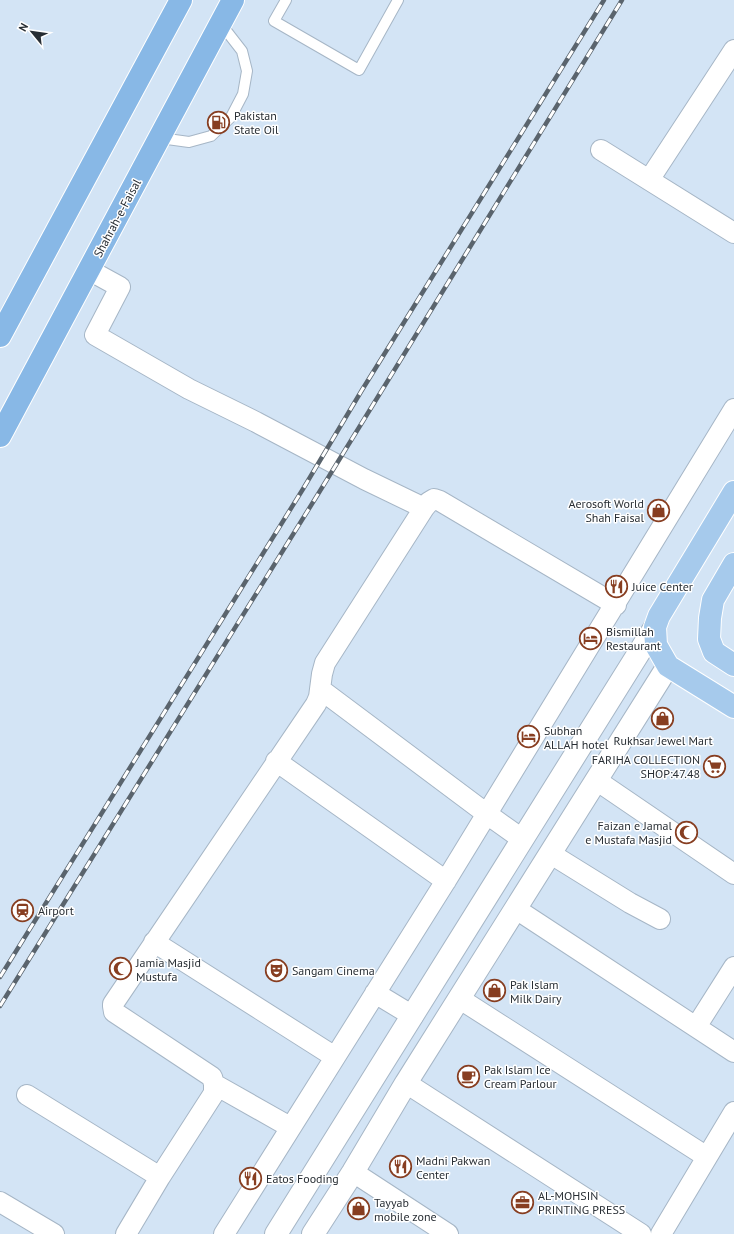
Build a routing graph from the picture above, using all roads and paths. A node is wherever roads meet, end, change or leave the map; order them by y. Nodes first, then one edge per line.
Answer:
1 (181, 0) edge
2 (233, 0) edge
3 (286, 0) edge
4 (398, 0) edge
5 (221, 24) junction
6 (734, 50) edge
7 (160, 138) junction
8 (601, 150) dead end
9 (649, 180) junction
10 (734, 233) edge
11 (89, 270) junction
12 (0, 336) edge
13 (734, 409) edge
14 (0, 436) edge
15 (734, 492) edge
16 (424, 508) junction
17 (734, 564) edge
18 (616, 605) junction
19 (655, 627) junction
20 (734, 665) edge
21 (668, 666) junction
22 (320, 689) junction
23 (734, 707) edge
24 (276, 761) junction
25 (596, 780) junction
26 (487, 814) junction
27 (522, 839) junction
28 (551, 854) junction
29 (734, 874) edge
30 (446, 881) junction
31 (516, 909) junction
32 (660, 919) dead end
33 (154, 942) junction
34 (734, 967) edge
35 (375, 994) junction
36 (460, 999) junction
37 (413, 1016) junction
38 (696, 1027) junction
39 (734, 1052) edge
40 (335, 1057) junction
41 (406, 1083) junction
42 (214, 1084) junction
43 (26, 1095) dead end
44 (734, 1112) edge
45 (290, 1127) junction
46 (707, 1157) junction
47 (352, 1172) junction
48 (160, 1177) junction
49 (0, 1202) edge
50 (54, 1234) edge
51 (126, 1234) edge
52 (224, 1234) edge
53 (276, 1234) edge
54 (313, 1234) edge
55 (448, 1234) edge
56 (641, 1234) edge
57 (661, 1234) edge

1 - 12 highway
2 - 5 highway, Shahrah-e-Faisal
3 - 4 lane
5 - 7 highway, Shahrah-e-Faisal
5 - 7 lane
6 - 9 street
7 - 11 highway, Shahrah-e-Faisal
8 - 9 street
9 - 10 street
11 - 14 highway, Shahrah-e-Faisal
11 - 16 street
13 - 18 street
15 - 19 main road
16 - 18 street
16 - 22 street
17 - 20 main road
18 - 26 street
19 - 21 main road
19 - 27 street
21 - 23 main road
21 - 25 street
22 - 24 street
22 - 26 street
24 - 30 street
24 - 33 street
25 - 28 street
25 - 29 street
26 - 27 street
26 - 30 street
27 - 37 street
28 - 31 street
28 - 32 street
30 - 35 street
31 - 36 street
31 - 38 street
33 - 40 street
33 - 42 street
34 - 38 street
35 - 37 street
35 - 40 street
36 - 41 street
36 - 46 street
37 - 53 street
38 - 39 street
40 - 45 street
41 - 47 street
41 - 56 street
42 - 45 street
42 - 48 street
43 - 48 street
44 - 46 street
45 - 52 street
46 - 57 street
47 - 54 street
47 - 55 street
48 - 51 street
49 - 50 street

